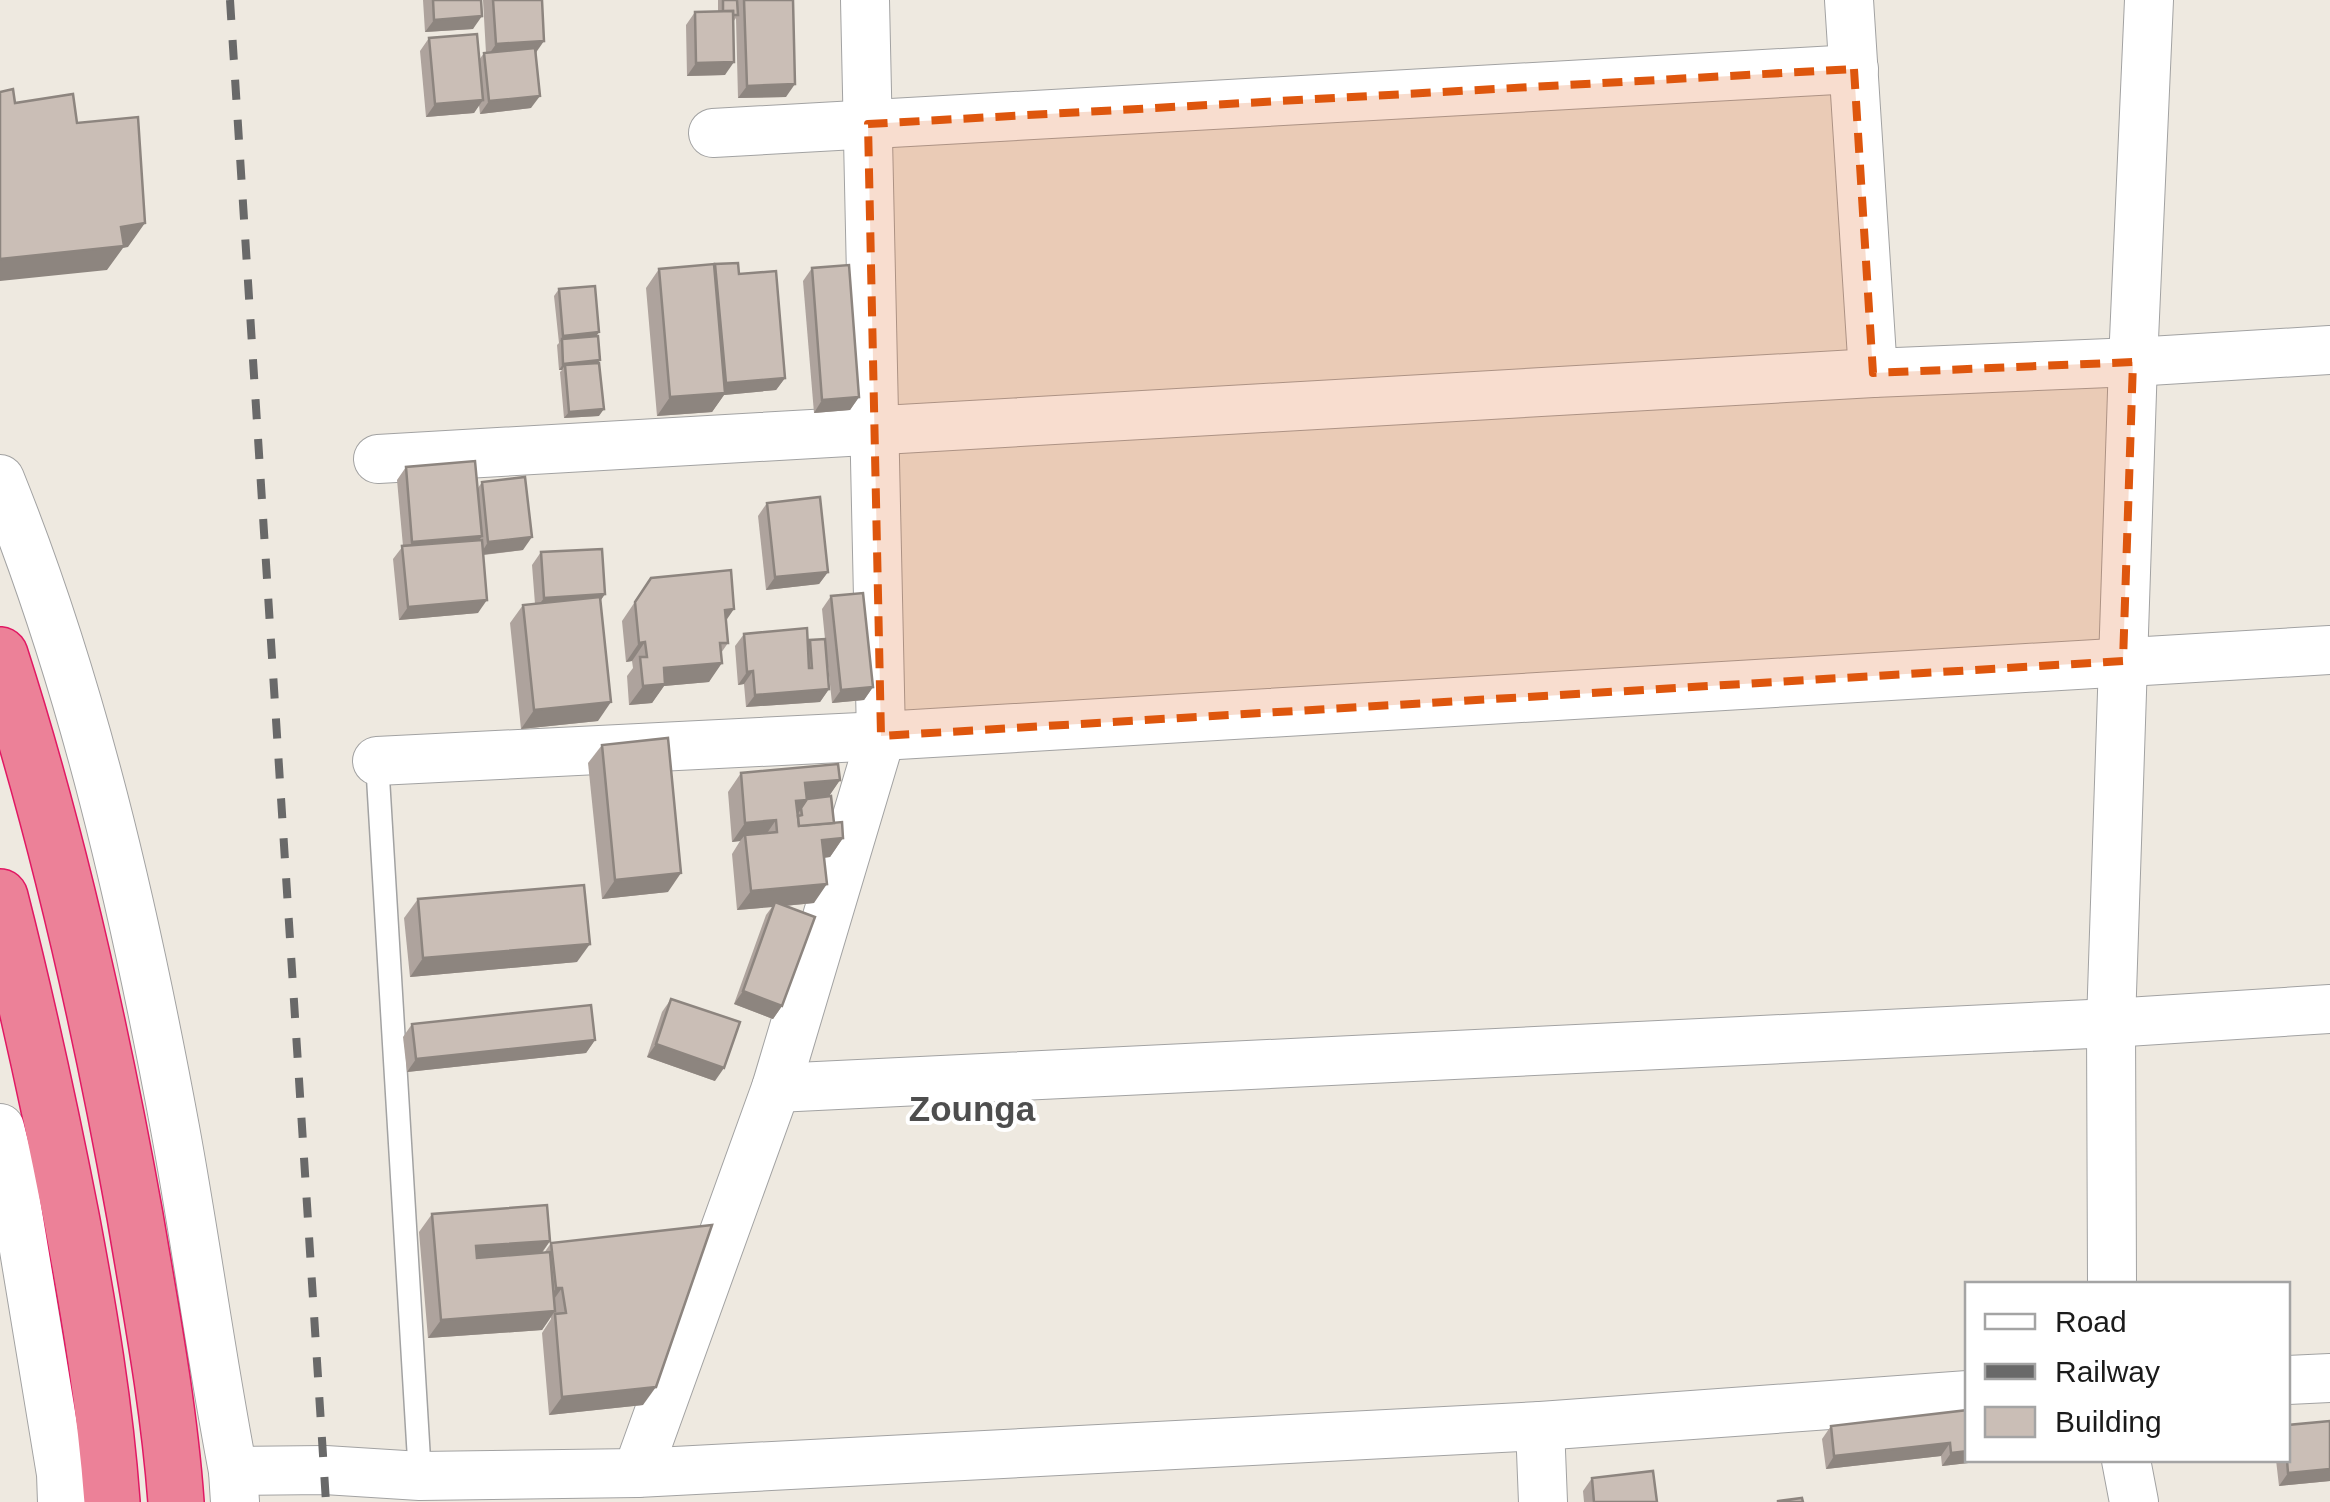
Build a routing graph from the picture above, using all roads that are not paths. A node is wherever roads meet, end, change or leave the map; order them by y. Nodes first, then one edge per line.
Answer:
1 (865, 0) edge
2 (1850, 0) edge
3 (2149, 0) edge
4 (1854, 69) junction
5 (868, 124) junction
6 (713, 132) dead end
7 (2330, 350) edge
8 (2133, 362) junction
9 (1873, 374) junction
10 (874, 430) junction
11 (378, 459) dead end
12 (0, 478) edge
13 (2330, 650) edge
14 (0, 655) edge
15 (2123, 661) junction
16 (881, 736) junction
17 (377, 760) joint
18 (0, 897) edge
19 (2330, 1009) edge
20 (2111, 1023) junction
21 (776, 1088) junction
22 (0, 1128) edge
23 (2112, 1282) edge
24 (2330, 1378) edge
25 (2290, 1380) edge
26 (1965, 1396) edge
27 (1540, 1426) junction
28 (2126, 1462) edge
29 (638, 1473) junction
30 (420, 1476) junction
31 (234, 1487) edge
32 (62, 1502) edge
33 (112, 1502) edge
34 (176, 1502) edge
35 (1543, 1502) edge
36 (2134, 1502) edge

1 - 5 street
2 - 4 street
3 - 8 street
4 - 5 street
4 - 9 street
5 - 6 street
5 - 10 street
7 - 8 street
8 - 9 street
8 - 15 street
9 - 10 street
10 - 11 street
10 - 16 street
12 - 31 street
13 - 15 street
14 - 34 highway
15 - 16 street
15 - 20 street
16 - 17 street
16 - 21 street
17 - 30 lane
18 - 33 highway
19 - 20 street
20 - 21 street
20 - 23 street
21 - 29 street
22 - 32 street
24 - 25 street
26 - 27 street
27 - 29 street
27 - 35 street
28 - 36 street
29 - 30 street
30 - 31 street

